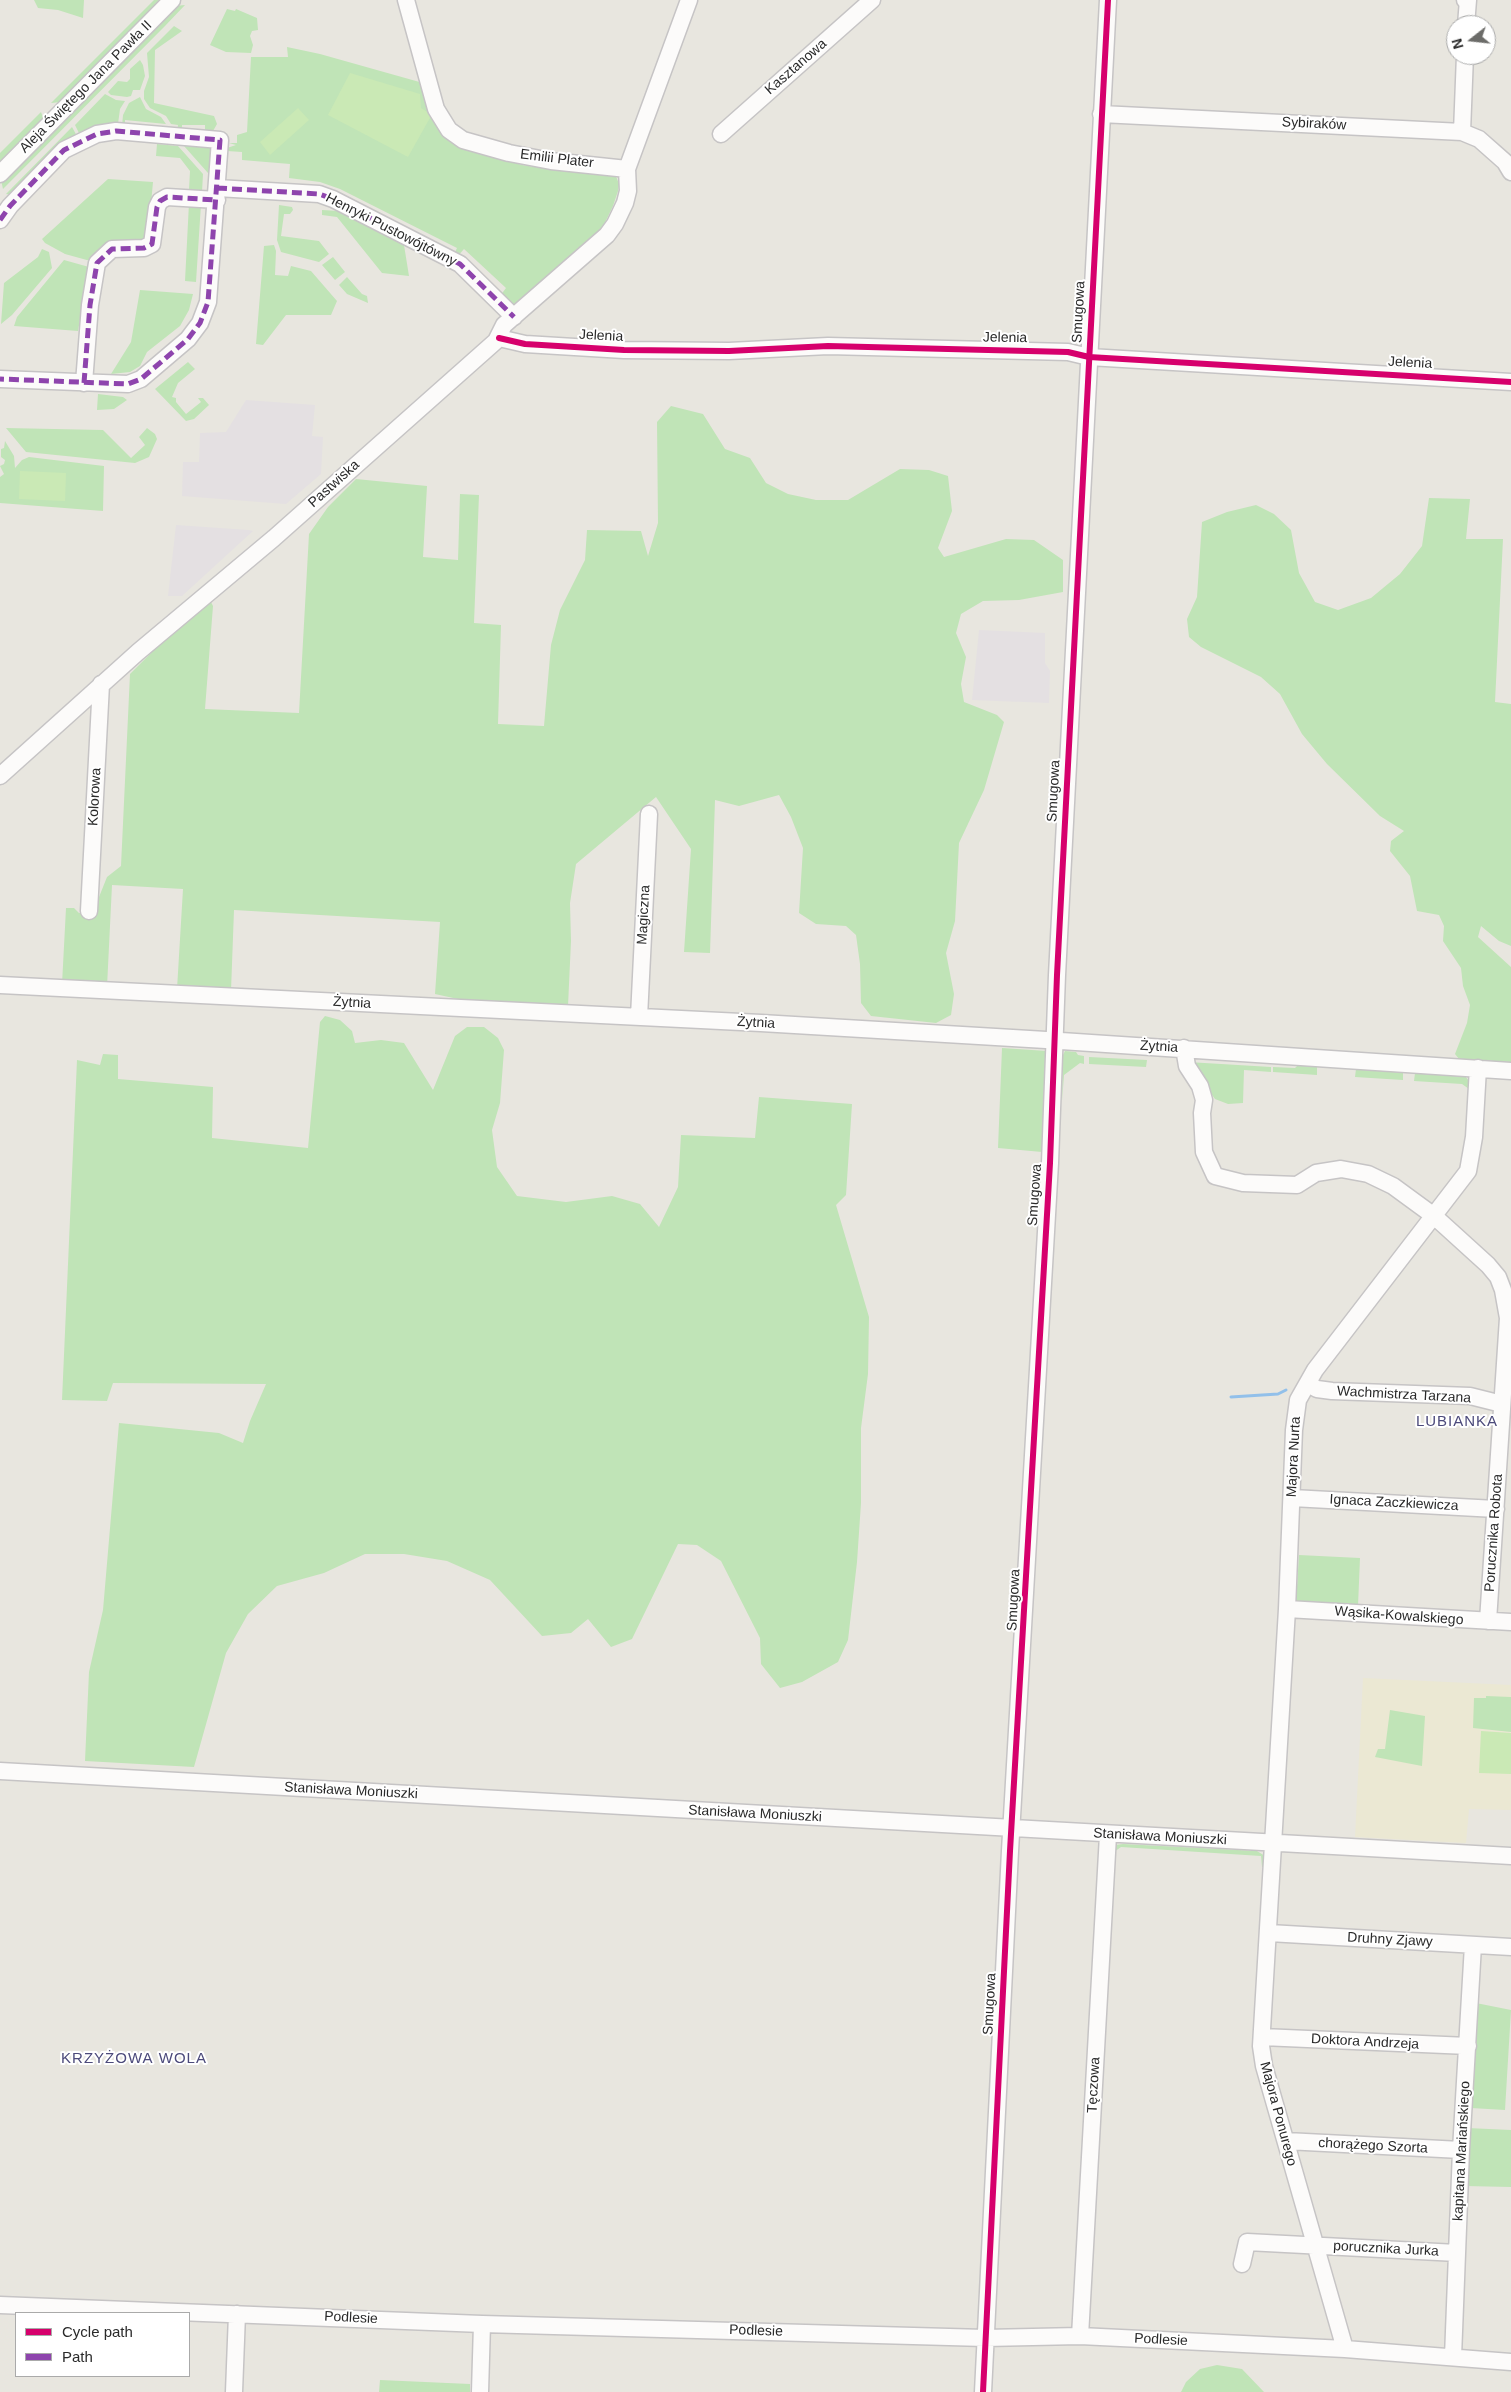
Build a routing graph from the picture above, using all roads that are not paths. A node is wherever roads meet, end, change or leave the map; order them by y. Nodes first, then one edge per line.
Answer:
1 (172, 0) edge
2 (406, 0) edge
3 (689, 0) edge
4 (872, 0) edge
5 (1108, 0) edge
6 (1465, 0) edge
7 (1467, 15) edge
8 (1465, 65) edge
9 (1101, 114) junction
10 (1462, 132) junction
11 (720, 134) dead end
12 (627, 169) junction
13 (1511, 172) edge
14 (0, 174) edge
15 (217, 194) junction
16 (0, 220) edge
17 (514, 317) junction
18 (499, 338) junction
19 (1089, 357) junction
20 (0, 379) edge
21 (1511, 382) edge
22 (84, 383) junction
23 (102, 684) junction
24 (0, 776) edge
25 (649, 814) dead end
26 (89, 911) dead end
27 (0, 985) edge
28 (639, 1017) junction
29 (1056, 1038) junction
30 (1184, 1048) junction
31 (1478, 1068) junction
32 (1511, 1071) edge
33 (1434, 1216) junction
34 (1308, 1384) junction
35 (1502, 1404) junction
36 (1292, 1498) junction
37 (1496, 1509) junction
38 (1287, 1609) junction
39 (1488, 1622) junction
40 (1511, 1622) edge
41 (0, 1771) edge
42 (1012, 1829) junction
43 (1108, 1835) junction
44 (1274, 1842) junction
45 (1511, 1856) edge
46 (1269, 1933) junction
47 (1473, 1945) junction
48 (1511, 1947) edge
49 (1262, 2037) junction
50 (1468, 2046) junction
51 (1286, 2141) junction
52 (1461, 2150) junction
53 (1315, 2244) junction
54 (1457, 2253) junction
55 (1242, 2264) dead end
56 (0, 2304) edge
57 (190, 2312) edge
58 (190, 2312) edge
59 (237, 2314) junction
60 (482, 2324) junction
61 (1080, 2336) junction
62 (985, 2338) junction
63 (1345, 2349) junction
64 (1453, 2357) junction
65 (1511, 2362) edge
66 (234, 2392) edge
67 (480, 2392) edge
68 (983, 2392) edge

1 - 14 street, Aleja Świętego Jana Pawła II
2 - 12 street, Emilii Plater
3 - 12 street
4 - 11 street, Kasztanowa
5 - 9 street, Smugowa
6 - 7 street
8 - 10 street
9 - 10 street, Sybiraków
9 - 19 street, Smugowa
10 - 13 street, Sybiraków
12 - 17 street, Pastwiska
15 - 16 street
15 - 17 street, Henryki Pustowójtówny
15 - 22 street
15 - 22 street, Henryki Pustowójtówny
17 - 18 street, Pastwiska
18 - 19 street, Jelenia
18 - 23 street, Pastwiska
19 - 21 street, Jelenia
19 - 29 street, Smugowa
20 - 22 street
23 - 24 street, Pastwiska
23 - 26 street, Kolorowa
25 - 28 street, Magiczna
27 - 28 street, Żytnia
28 - 29 street, Żytnia
29 - 30 street, Żytnia
29 - 42 street, Smugowa
30 - 31 street, Żytnia
30 - 33 street, Porucznika Robota
31 - 32 street, Żytnia
31 - 33 street, Majora Nurta
33 - 34 street, Majora Nurta
33 - 35 street, Porucznika Robota
34 - 35 street, Wachmistrza Tarzana
34 - 36 street, Majora Nurta
35 - 37 street, Porucznika Robota
36 - 37 street, Ignaca Zaczkiewicza
36 - 38 street, Majora Nurta
37 - 39 street, Porucznika Robota
38 - 39 street, Wąsika-Kowalskiego
38 - 44 street, Majora Nurta
39 - 40 street, Wąsika-Kowalskiego
41 - 42 street, Stanisława Moniuszki
42 - 43 street, Stanisława Moniuszki
42 - 62 street, Smugowa
43 - 44 street, Stanisława Moniuszki
43 - 61 street, Tęczowa
44 - 45 street, Stanisława Moniuszki
44 - 46 street, Majora Ponurego
46 - 47 street, Druhny Zjawy
46 - 49 street, Majora Ponurego
47 - 48 street, Druhny Zjawy
47 - 50 street, kapitana Mariańskiego
49 - 50 street, Doktora Andrzeja
49 - 51 street, Majora Ponurego
50 - 52 street, kapitana Mariańskiego
51 - 52 street, chorążego Szorta
51 - 53 street, Majora Ponurego
52 - 54 street, kapitana Mariańskiego
53 - 54 street, porucznika Jurka
53 - 55 street, porucznika Jurka
53 - 63 street, Majora Ponurego
54 - 64 street, kapitana Mariańskiego
56 - 58 street, Podlesie
57 - 59 street, Podlesie
59 - 60 street, Podlesie
59 - 66 street
60 - 62 street, Podlesie
60 - 67 street
61 - 62 street, Podlesie
61 - 63 street, Podlesie
62 - 68 street, Smugowa
63 - 64 street, Podlesie
64 - 65 street, Podlesie

